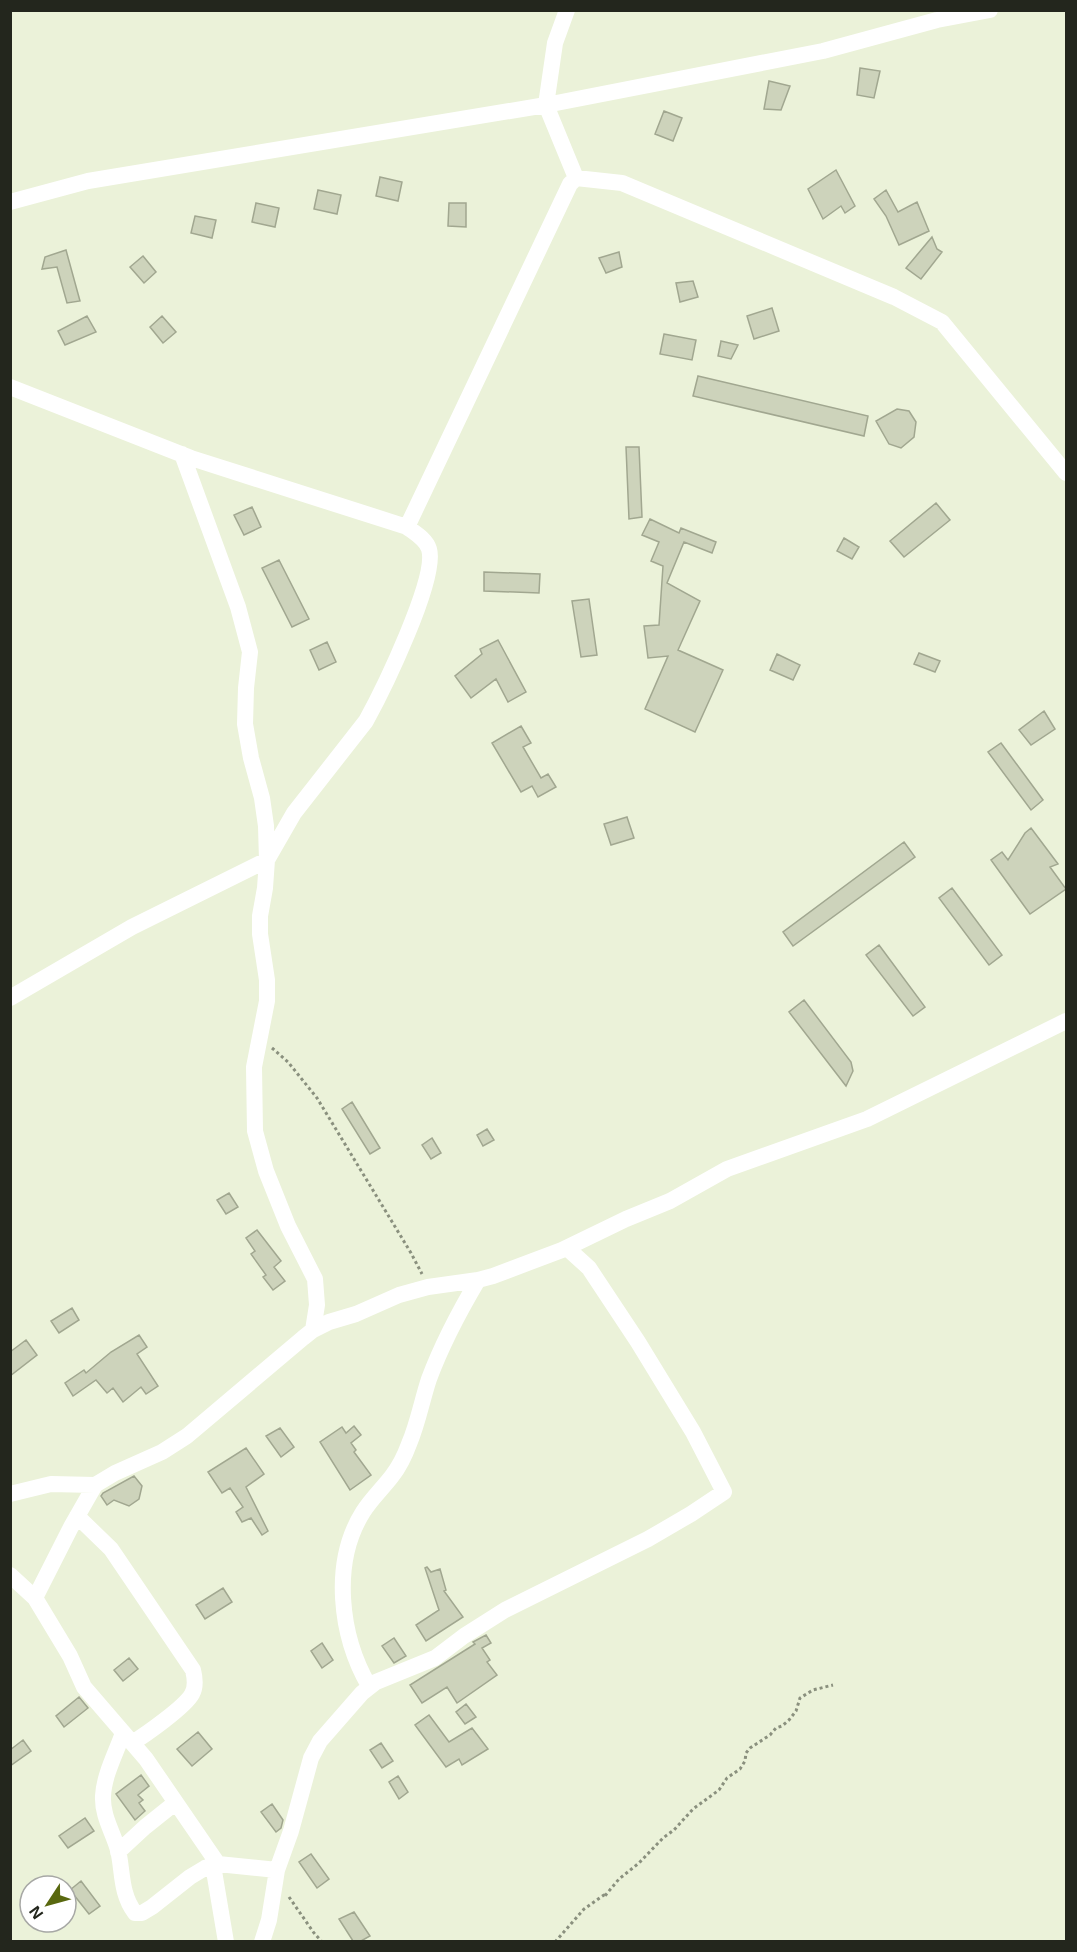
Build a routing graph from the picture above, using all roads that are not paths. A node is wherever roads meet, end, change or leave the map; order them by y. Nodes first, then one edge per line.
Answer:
1 (567, 10) edge
2 (990, 10) edge
3 (546, 105) junction
4 (576, 178) junction
5 (10, 202) edge
6 (10, 387) edge
7 (182, 454) junction
8 (1066, 473) edge
9 (406, 527) junction
10 (267, 860) junction
11 (10, 998) edge
12 (1066, 1021) edge
13 (567, 1248) junction
14 (478, 1280) junction
15 (313, 1330) junction
16 (95, 1485) junction
17 (10, 1494) edge
18 (77, 1516) junction
19 (10, 1575) edge
20 (35, 1598) junction
21 (369, 1686) junction
22 (127, 1738) junction
23 (175, 1803) junction
24 (118, 1852) junction
25 (215, 1865) junction
26 (277, 1870) junction
27 (226, 1941) edge
28 (262, 1941) edge

1 - 3 street
2 - 3 street
3 - 4 street
3 - 5 street
4 - 8 street
4 - 9 street
6 - 7 street
7 - 9 street
7 - 10 street
9 - 10 street
10 - 11 street
10 - 15 street
12 - 13 street
13 - 14 street
13 - 21 street
14 - 15 street
14 - 21 street
15 - 16 street
16 - 17 street
16 - 18 street
18 - 20 street
18 - 22 street
19 - 20 street
20 - 22 street
21 - 26 street
22 - 23 street
22 - 24 street
23 - 24 street
23 - 25 street
24 - 25 street
25 - 26 street
25 - 27 street
26 - 28 street

